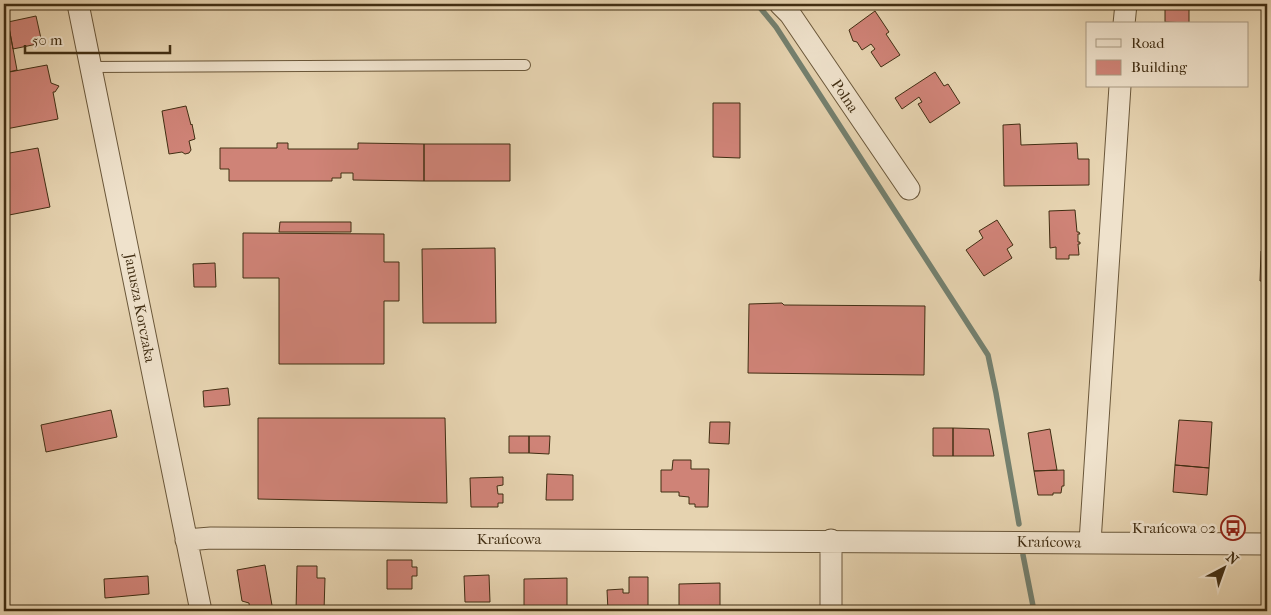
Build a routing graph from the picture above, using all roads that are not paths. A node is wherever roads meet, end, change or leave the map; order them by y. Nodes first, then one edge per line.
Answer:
1 (78, 4) edge
2 (780, 4) edge
3 (1126, 4) edge
4 (1124, 22) edge
5 (525, 65) dead end
6 (91, 67) junction
7 (1120, 88) edge
8 (909, 189) dead end
9 (186, 540) junction
10 (831, 540) junction
11 (1090, 542) junction
12 (1267, 544) edge
13 (201, 611) edge
14 (831, 611) edge

1 - 6 street, Janusza Korczaka
2 - 8 street, Polna
3 - 4 street
5 - 6 lane
6 - 9 street, Janusza Korczaka
7 - 11 street
9 - 10 street, Krańcowa
9 - 13 street, Janusza Korczaka
10 - 11 street, Krańcowa
10 - 14 street
11 - 12 street, Krańcowa

